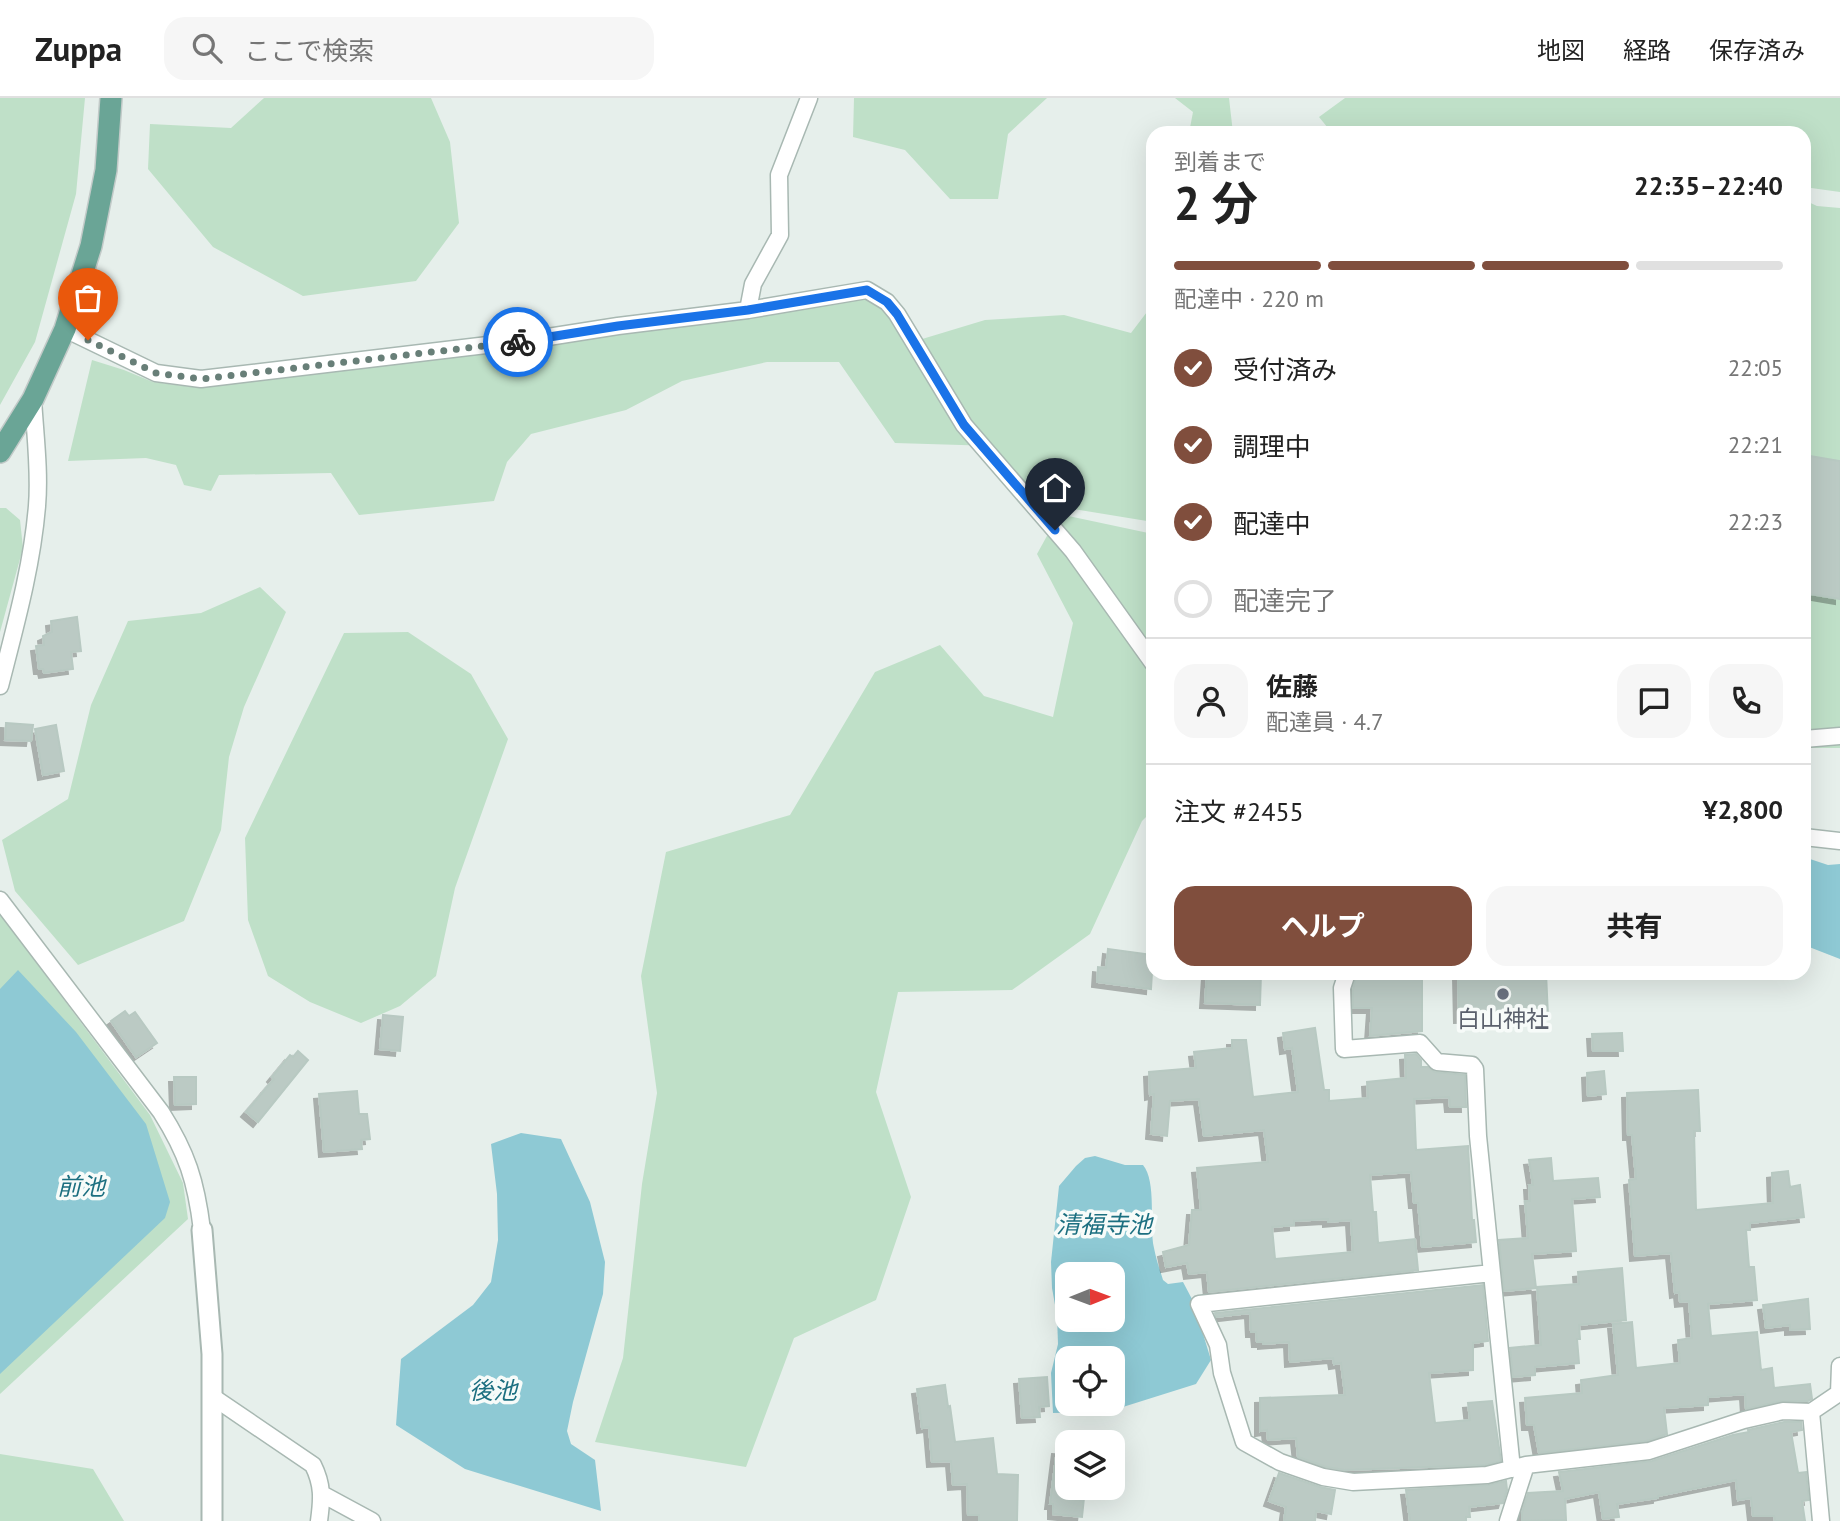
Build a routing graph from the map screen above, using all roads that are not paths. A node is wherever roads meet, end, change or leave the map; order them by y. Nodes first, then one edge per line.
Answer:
1 (111, 98) edge
2 (809, 98) edge
3 (748, 310) junction
4 (65, 329) junction
5 (33, 399) junction
6 (0, 452) edge
7 (1146, 653) edge
8 (0, 686) edge
9 (1840, 736) edge
10 (1811, 739) edge
11 (1811, 838) edge
12 (1840, 841) edge
13 (0, 900) edge
14 (1345, 980) edge
15 (202, 1230) joint
16 (1492, 1273) junction
17 (1840, 1366) edge
18 (213, 1397) junction
19 (1811, 1412) junction
20 (1519, 1467) junction
21 (323, 1494) junction
22 (212, 1521) edge
23 (319, 1521) edge
24 (372, 1521) edge
25 (1508, 1521) edge
26 (1821, 1521) edge

1 - 4 main road
2 - 3 street
3 - 4 street
3 - 7 street
4 - 5 main road
5 - 6 main road
5 - 8 street
9 - 10 street
11 - 12 street
13 - 15 street
14 - 16 street
15 - 18 street
16 - 20 street
16 - 20 street
17 - 19 street
18 - 21 street
18 - 22 street
19 - 20 street
19 - 26 street
20 - 25 street
21 - 23 street
21 - 24 street

